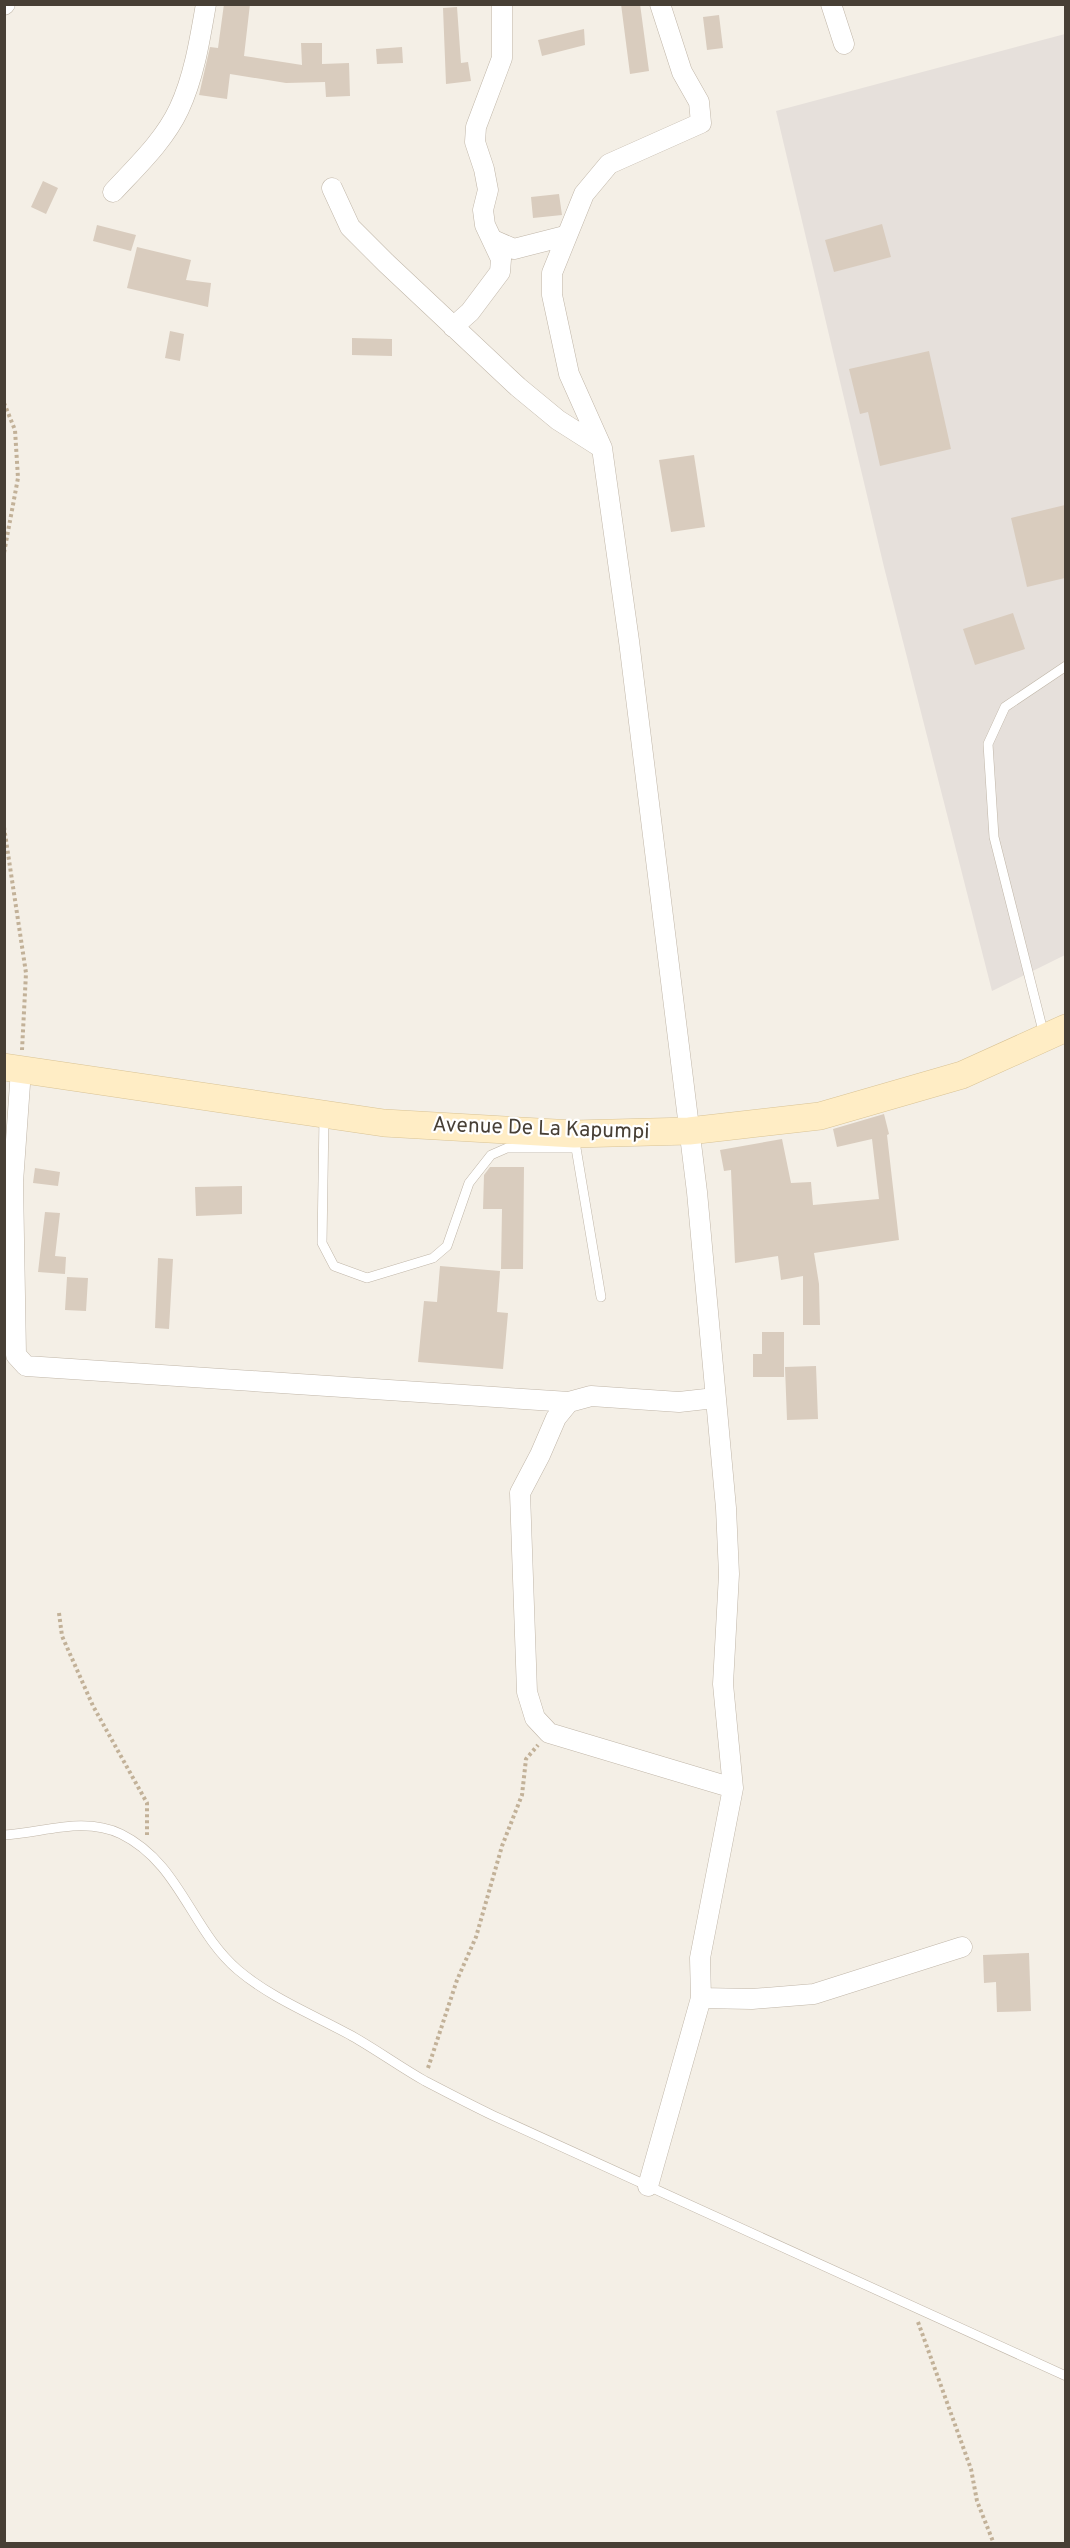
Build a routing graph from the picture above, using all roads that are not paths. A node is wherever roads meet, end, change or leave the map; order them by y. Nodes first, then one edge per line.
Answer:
1 (206, 4) edge
2 (502, 4) edge
3 (660, 4) edge
4 (831, 4) edge
5 (844, 44) dead end
6 (332, 188) dead end
7 (112, 192) dead end
8 (565, 236) junction
9 (493, 240) junction
10 (453, 327) junction
11 (602, 448) junction
12 (1065, 666) edge
13 (1055, 1033) edge
14 (13, 1069) edge
15 (324, 1114) junction
16 (689, 1131) junction
17 (575, 1141) junction
18 (601, 1297) dead end
19 (715, 1398) junction
20 (569, 1402) junction
21 (733, 1788) junction
22 (4, 1835) edge
23 (962, 1947) dead end
24 (701, 1998) junction
25 (648, 2186) junction
26 (1065, 2376) edge

1 - 7 street
2 - 9 street
3 - 8 street
4 - 5 street
6 - 10 street
8 - 9 street
8 - 11 street
9 - 10 street
10 - 11 street
11 - 16 street
12 - 13 lane
13 - 16 main road, Avenue De La Kapumpi
14 - 15 main road, Avenue De La Kapumpi
14 - 20 street
15 - 17 main road, Avenue De La Kapumpi
15 - 17 lane
16 - 17 main road, Avenue De La Kapumpi
16 - 19 street
17 - 18 lane
19 - 20 street
19 - 21 street
20 - 21 street
21 - 24 street
22 - 25 lane
23 - 24 street
24 - 25 street
25 - 26 lane

